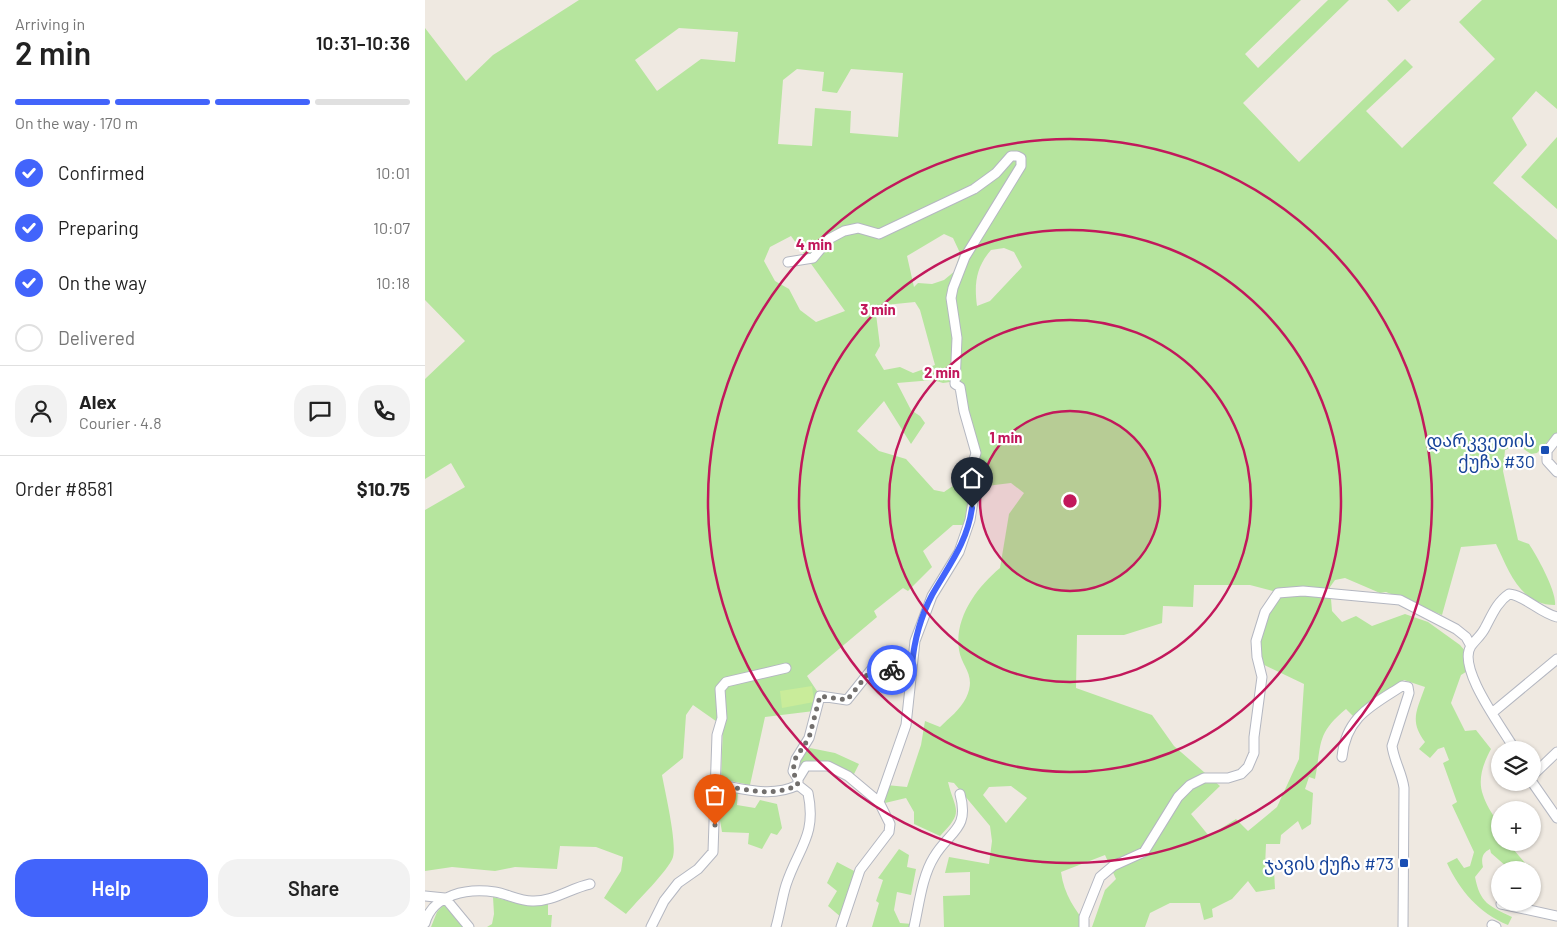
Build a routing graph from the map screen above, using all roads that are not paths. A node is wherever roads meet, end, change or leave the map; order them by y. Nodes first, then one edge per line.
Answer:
1 (788, 262) dead end
2 (1557, 438) edge
3 (1557, 472) edge
4 (1557, 618) edge
5 (1471, 646) junction
6 (1557, 659) edge
7 (912, 665) junction
8 (786, 668) dead end
9 (1492, 713) junction
10 (1509, 741) edge
11 (1557, 752) edge
12 (1342, 757) dead end
13 (1541, 768) edge
14 (798, 782) junction
15 (716, 784) junction
16 (1538, 791) edge
17 (960, 794) dead end
18 (879, 802) junction
19 (1557, 818) edge
20 (590, 884) dead end
21 (425, 896) edge
22 (445, 898) junction
23 (425, 902) edge
24 (1534, 911) edge
25 (427, 912) edge
26 (1557, 916) edge
27 (425, 923) edge
28 (469, 927) edge
29 (651, 927) edge
30 (776, 927) edge
31 (841, 927) edge
32 (913, 927) edge
33 (1084, 927) edge
34 (1403, 927) edge

1 - 7 street
2 - 3 street
4 - 5 street
5 - 9 street
5 - 33 street
6 - 9 street
7 - 14 street
7 - 18 street
8 - 15 street
9 - 10 street
11 - 13 street
12 - 34 street
14 - 15 street
14 - 18 street
14 - 30 street
15 - 29 street
16 - 19 street
17 - 32 street
18 - 31 street
20 - 22 street
21 - 22 street
22 - 25 street
22 - 28 street
23 - 25 street
24 - 26 street
25 - 27 street

